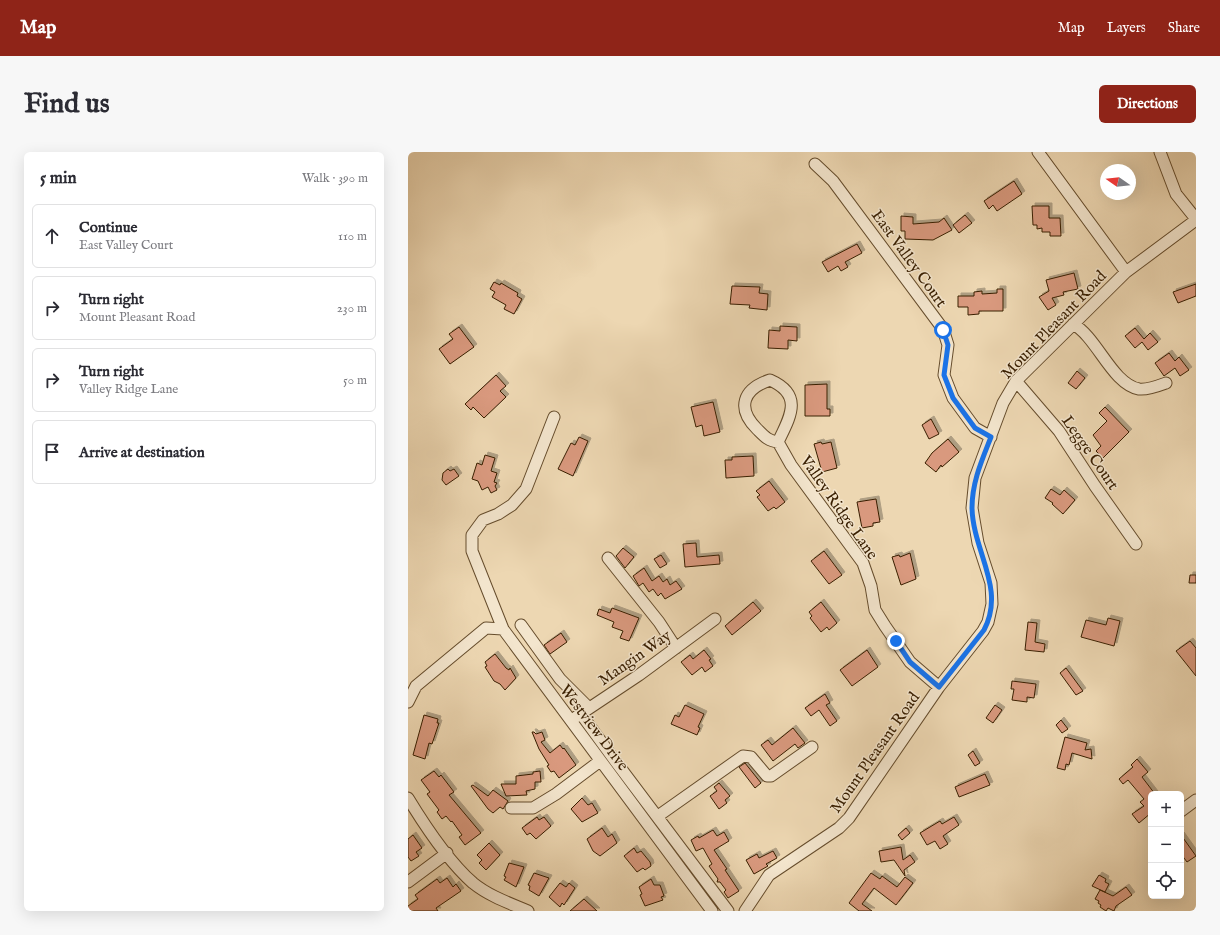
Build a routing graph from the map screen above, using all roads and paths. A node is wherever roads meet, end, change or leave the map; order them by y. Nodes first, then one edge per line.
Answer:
1 (1038, 152) edge
2 (1160, 152) edge
3 (815, 164) dead end
4 (1196, 220) edge
5 (1126, 272) junction
6 (1073, 324) junction
7 (1016, 380) junction
8 (1166, 383) dead end
9 (554, 417) dead end
10 (991, 437) junction
11 (778, 442) junction
12 (1136, 544) dead end
13 (608, 558) dead end
14 (715, 618) dead end
15 (521, 625) dead end
16 (503, 629) junction
17 (676, 648) junction
18 (939, 687) junction
19 (411, 688) edge
20 (408, 702) edge
21 (585, 711) junction
22 (570, 721) junction
23 (812, 747) dead end
24 (600, 761) junction
25 (408, 798) edge
26 (1196, 800) edge
27 (511, 808) dead end
28 (1184, 809) edge
29 (658, 816) junction
30 (447, 853) junction
31 (408, 882) edge
32 (521, 910) edge
33 (712, 911) edge
34 (728, 911) edge
35 (745, 911) edge

1 - 5 street
2 - 4 street
3 - 10 street, East Valley Court
4 - 5 street, Mount Pleasant Road
5 - 6 street, Mount Pleasant Road
6 - 7 street, Mount Pleasant Road
6 - 8 street
7 - 10 street, Mount Pleasant Road
7 - 12 street, Legge Court
9 - 16 street, Westview Drive
10 - 18 street, Mount Pleasant Road
11 - 11 street
11 - 18 street, Valley Ridge Lane
13 - 17 street
14 - 17 street, Mangin Way
15 - 21 street
16 - 19 street
16 - 22 street, Westview Drive
17 - 21 street, Mangin Way
18 - 35 street, Mount Pleasant Road
19 - 20 street
21 - 22 street, Mangin Way
21 - 29 street
22 - 24 street, Westview Drive
23 - 29 street
24 - 27 street
24 - 33 street, Westview Drive
25 - 30 street
26 - 28 street
29 - 34 street
30 - 31 street
30 - 32 street

